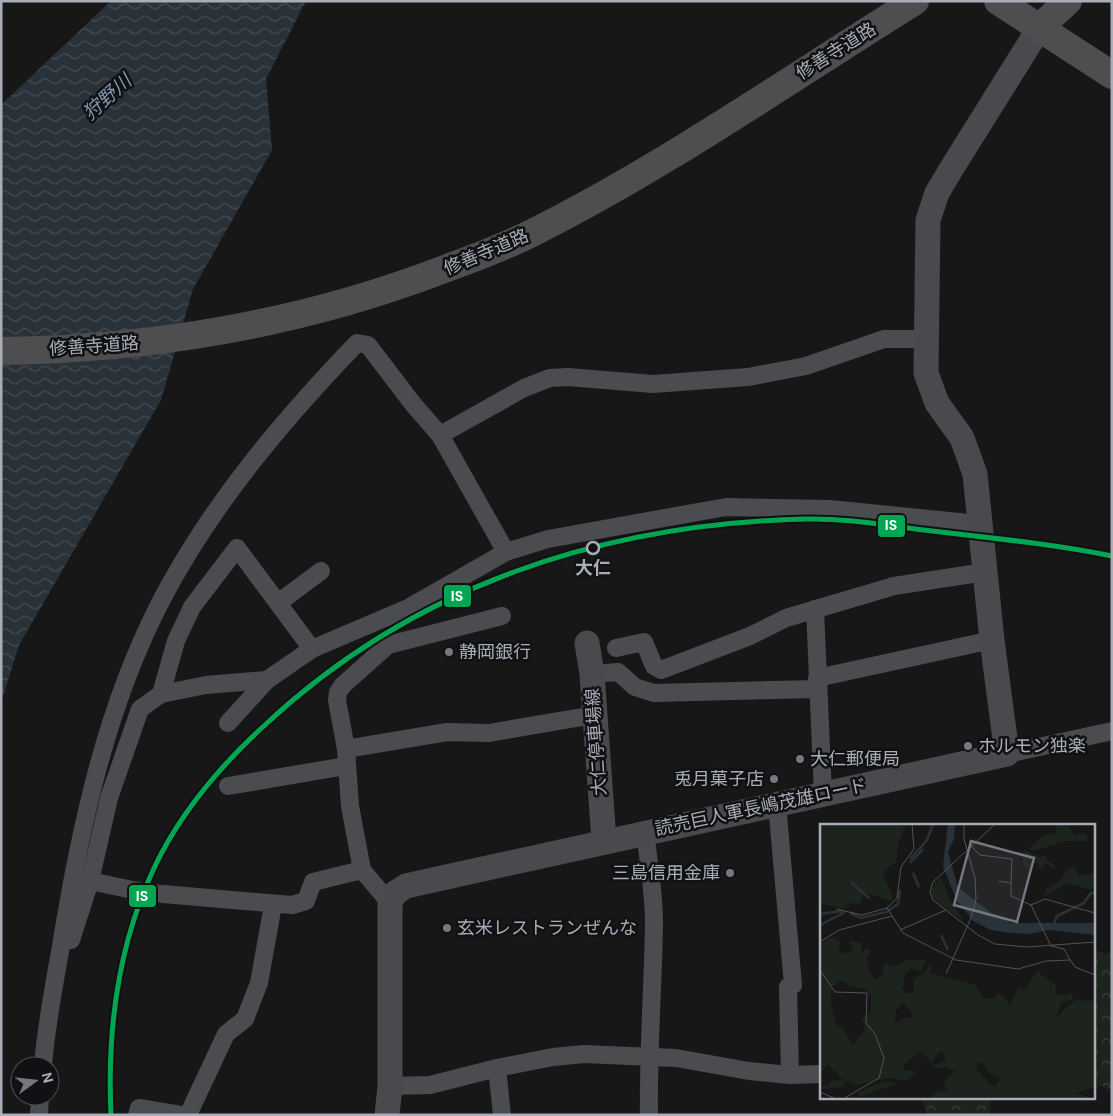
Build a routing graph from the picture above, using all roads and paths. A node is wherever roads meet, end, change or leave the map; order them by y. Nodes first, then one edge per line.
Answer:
1 (915, 1) edge
2 (998, 1) edge
3 (1052, 1) edge
4 (1068, 1) edge
5 (1040, 27) junction
6 (1112, 75) edge
7 (927, 339) junction
8 (1, 351) edge
9 (440, 435) junction
10 (979, 524) junction
11 (506, 552) junction
12 (321, 571) dead end
13 (985, 572) junction
14 (278, 603) junction
15 (815, 609) junction
16 (502, 616) dead end
17 (992, 640) junction
18 (587, 643) dead end
19 (616, 648) dead end
20 (312, 649) junction
21 (592, 674) junction
22 (267, 680) junction
23 (817, 684) junction
24 (161, 694) junction
25 (594, 715) junction
26 (228, 722) dead end
27 (1112, 731) edge
28 (346, 749) junction
29 (1007, 754) junction
30 (346, 766) junction
31 (228, 786) dead end
32 (823, 794) junction
33 (777, 804) junction
34 (645, 832) junction
35 (604, 841) junction
36 (362, 870) junction
37 (90, 881) junction
38 (128, 888) tunnel mouth
39 (162, 894) tunnel mouth
40 (390, 903) junction
41 (273, 905) junction
42 (58, 965) junction
43 (44, 1056) edge
44 (648, 1056) junction
45 (496, 1068) junction
46 (820, 1074) edge
47 (790, 1075) junction
48 (390, 1086) junction
49 (137, 1115) edge
50 (181, 1115) edge
51 (188, 1115) edge
52 (387, 1115) edge
53 (502, 1115) edge
54 (649, 1115) edge

1 - 8 highway, 修善寺道路
2 - 5 highway
3 - 5 highway
4 - 5 highway
5 - 6 highway
5 - 7 street
7 - 9 street
7 - 10 street
9 - 11 street
9 - 42 street
10 - 11 street
10 - 13 street
11 - 20 street
12 - 14 street
13 - 15 street
13 - 17 street
14 - 20 street
14 - 24 street
15 - 19 street
15 - 23 street
16 - 28 street
17 - 23 street
17 - 29 street
18 - 21 street, 大仁停車場線
20 - 22 street
21 - 23 street
21 - 25 street, 大仁停車場線
22 - 24 street
22 - 26 street
23 - 32 street
24 - 37 street
25 - 28 street
25 - 35 street, 大仁停車場線
27 - 29 street
28 - 30 street
29 - 32 street, 読売巨人軍長嶋茂雄ロード
30 - 31 street
30 - 36 street
32 - 33 street, 読売巨人軍長嶋茂雄ロード
33 - 34 street, 読売巨人軍長嶋茂雄ロード
33 - 47 street
34 - 35 street
34 - 44 street, 読売巨人軍長嶋茂雄ロード
35 - 40 street
36 - 40 street
36 - 41 street
37 - 38 street
37 - 42 street
39 - 41 street
40 - 48 street
41 - 51 street
42 - 43 street
44 - 45 street
44 - 47 street
44 - 54 street, 読売巨人軍長嶋茂雄ロード
45 - 48 street
45 - 53 street
46 - 47 street
48 - 52 street
49 - 50 street

